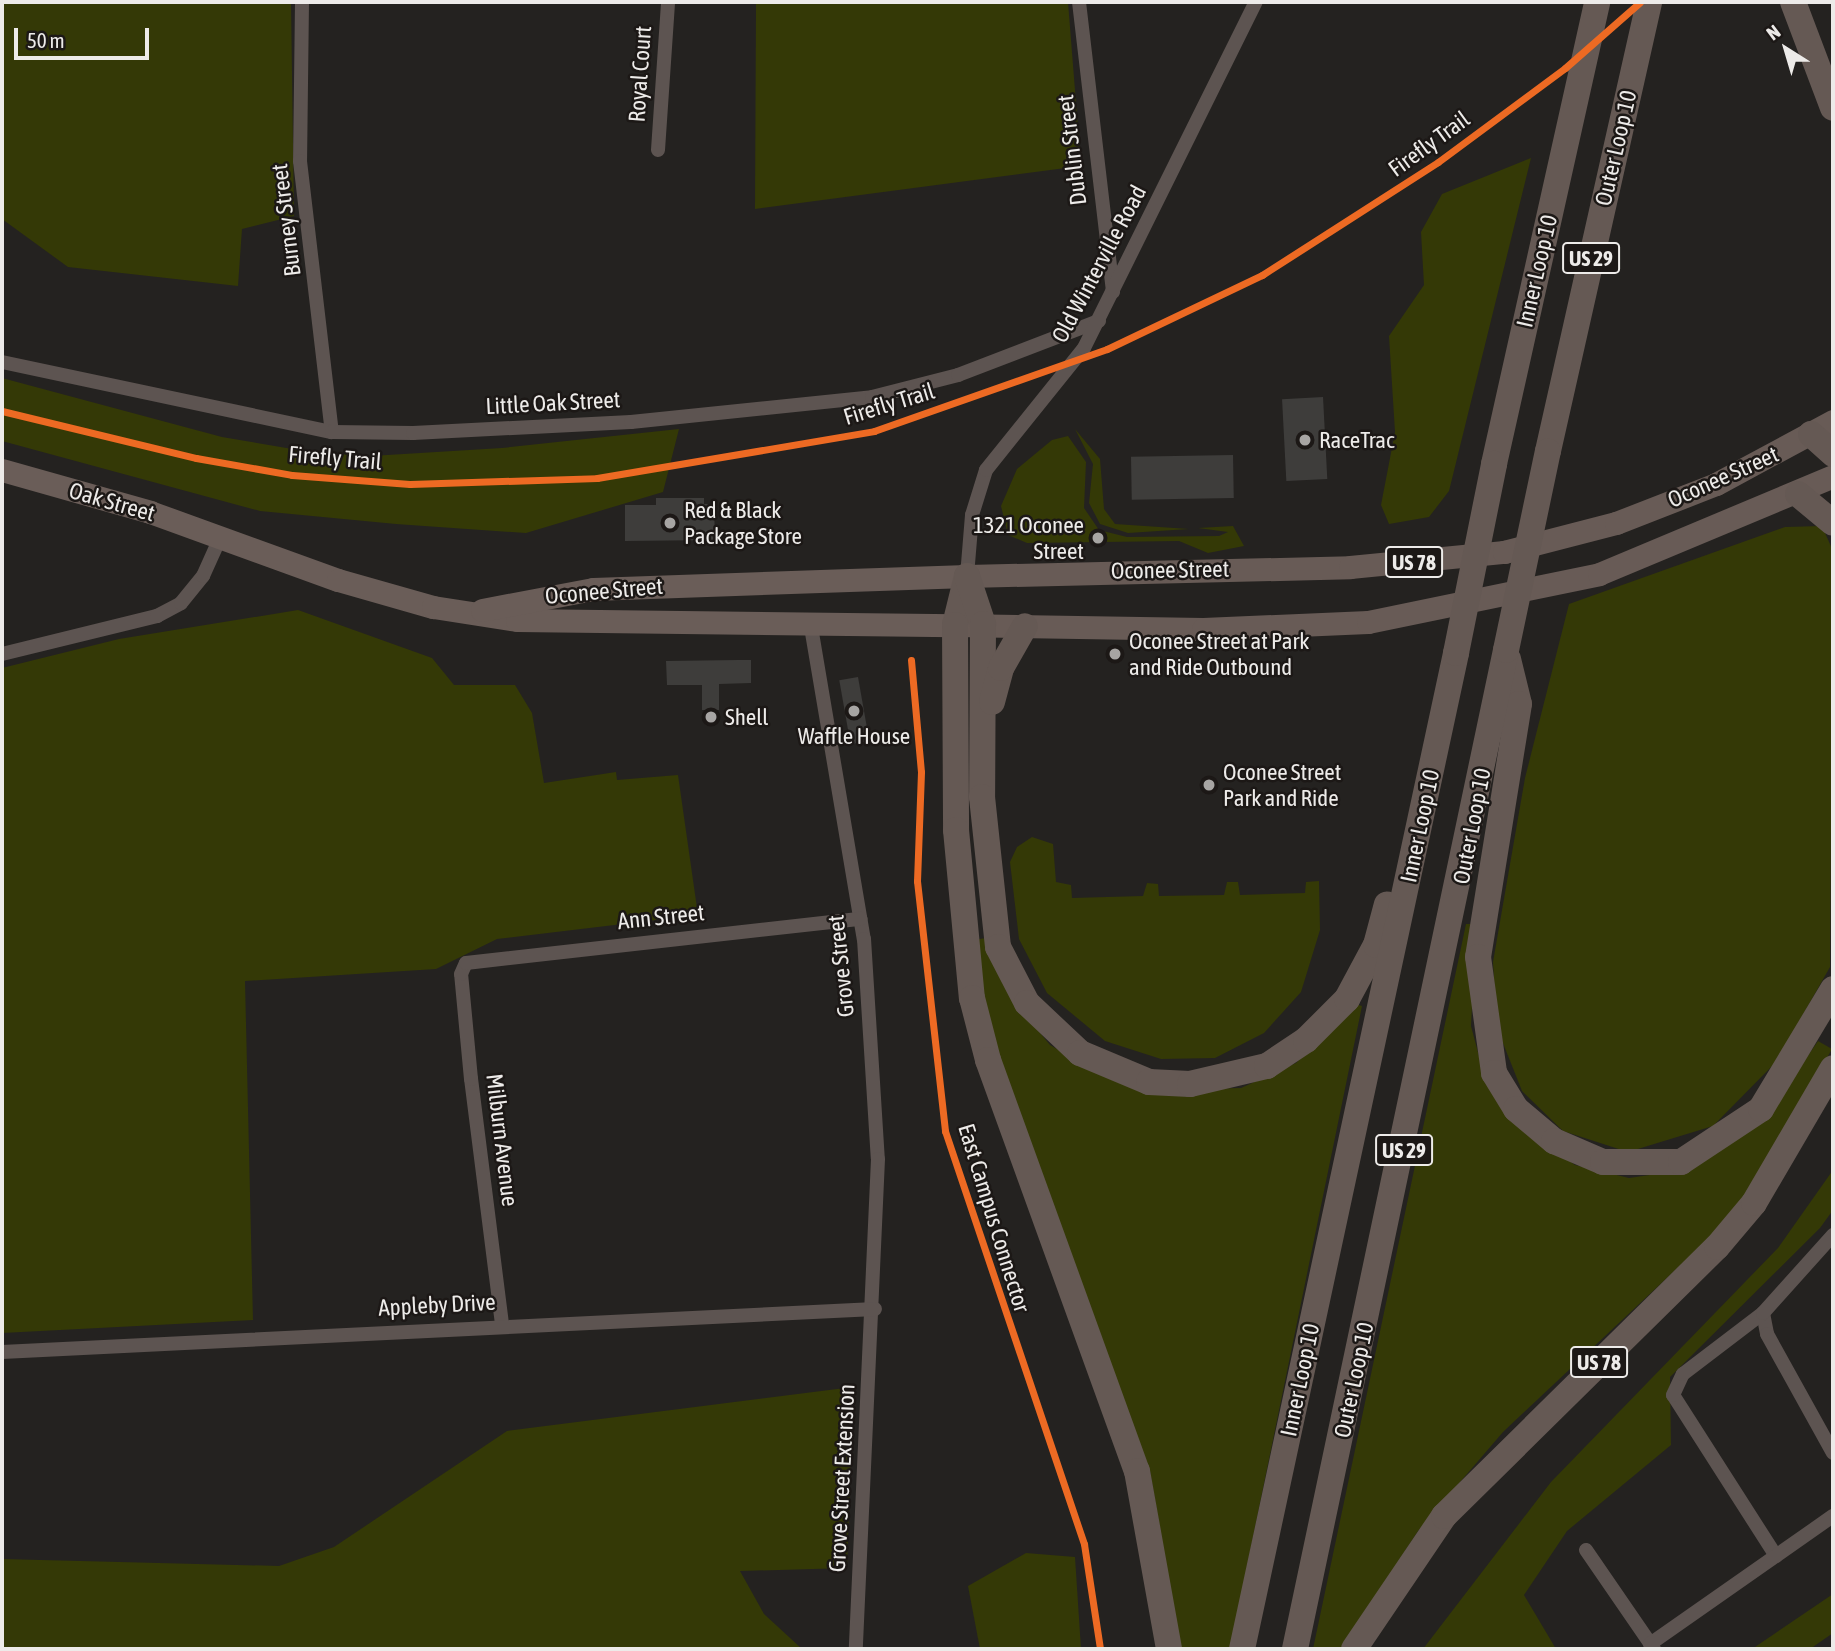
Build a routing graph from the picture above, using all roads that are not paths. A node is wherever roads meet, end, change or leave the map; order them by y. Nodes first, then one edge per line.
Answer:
1 (302, 2) edge
2 (668, 2) edge
3 (1079, 2) edge
4 (1256, 2) edge
5 (1597, 2) edge
6 (1649, 2) edge
7 (1793, 2) edge
8 (1833, 108) edge
9 (658, 150) dead end
10 (1113, 293) junction
11 (1099, 321) junction
12 (2, 362) edge
13 (1822, 428) edge
14 (332, 432) junction
15 (1833, 454) edge
16 (2, 470) edge
17 (1833, 476) edge
18 (1798, 494) junction
19 (1833, 523) edge
20 (221, 536) junction
21 (967, 576) junction
22 (482, 610) junction
23 (810, 621) junction
24 (983, 624) junction
25 (955, 625) junction
26 (1024, 626) junction
27 (1506, 650) junction
28 (2, 654) edge
29 (983, 727) junction
30 (1420, 833) junction
31 (861, 919) junction
32 (466, 963) joint
33 (1833, 989) edge
34 (1833, 1068) edge
35 (1833, 1235) edge
36 (875, 1309) junction
37 (1763, 1313) junction
38 (502, 1324) junction
39 (2, 1352) edge
40 (1833, 1453) edge
41 (1833, 1516) edge
42 (1586, 1550) dead end
43 (1776, 1556) junction
44 (1652, 1646) edge
45 (856, 1649) edge
46 (1169, 1649) edge
47 (1241, 1649) edge
48 (1295, 1649) edge
49 (1354, 1649) edge

1 - 14 street, Burney Street
2 - 9 street, Royal Court
3 - 10 street, Dublin Street
4 - 10 street, Old Winterville Road
5 - 30 highway, Inner Loop 10 / US 29, bridge
6 - 27 highway, Outer Loop 10 / US 29, bridge
7 - 8 highway
10 - 11 street, Old Winterville Road
11 - 14 street, Little Oak Street
11 - 21 street, Old Winterville Road
12 - 14 street, Little Oak Street
13 - 15 highway
13 - 21 highway, Oconee Street / US 78
16 - 20 main road, Oak Street
17 - 18 highway, Oconee Street
18 - 19 highway
18 - 26 highway, Oconee Street
20 - 22 main road, Oconee Street
20 - 28 street
21 - 22 main road, Oconee Street
21 - 24 highway
21 - 25 highway
22 - 23 main road, Oconee Street
23 - 25 main road, Oconee Street
23 - 31 street, Grove Street
24 - 25 highway, Oconee Street
24 - 26 highway, Oconee Street
24 - 29 highway
25 - 46 highway
26 - 29 highway
27 - 33 highway
27 - 48 highway, Outer Loop 10 / US 29
29 - 30 highway
30 - 47 highway, Inner Loop 10 / US 29
31 - 32 street, Ann Street
31 - 36 street, Grove Street
32 - 38 street, Milburn Avenue
34 - 49 highway, US 78
35 - 37 street
36 - 38 street, Appleby Drive
36 - 45 street, Grove Street Extension
37 - 40 street
37 - 43 street
38 - 39 street, Appleby Drive
41 - 43 street
42 - 44 street
43 - 44 street

